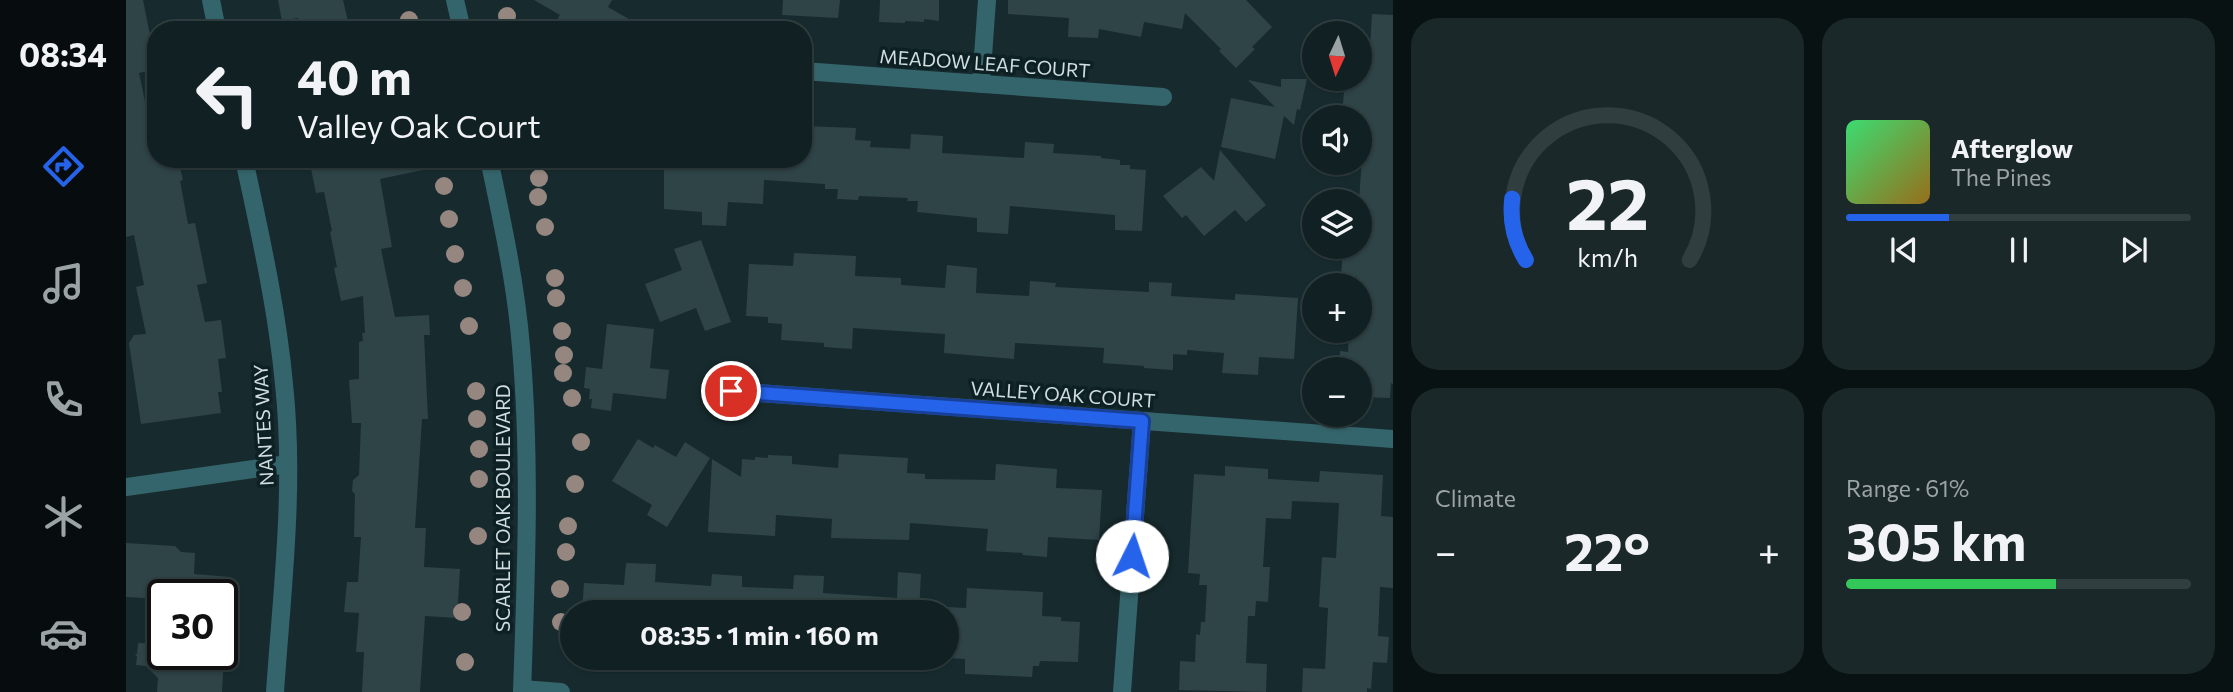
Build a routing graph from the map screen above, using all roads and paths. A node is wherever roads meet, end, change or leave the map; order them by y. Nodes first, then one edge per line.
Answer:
1 (211, 0) edge
2 (455, 0) edge
3 (988, 0) edge
4 (215, 21) edge
5 (460, 21) edge
6 (812, 72) edge
7 (981, 84) junction
8 (1163, 97) dead end
9 (246, 168) edge
10 (491, 168) edge
11 (731, 391) dead end
12 (1142, 421) junction
13 (1393, 439) edge
14 (288, 464) junction
15 (126, 487) edge
16 (522, 690) edge
17 (275, 692) edge
18 (562, 692) edge
19 (1122, 692) edge

1 - 4 street
2 - 5 street
3 - 7 street
6 - 7 street, MEADOW LEAF COURT
7 - 8 street, MEADOW LEAF COURT
9 - 14 street, NANTES WAY
10 - 16 street, SCARLET OAK BOULEVARD
11 - 12 street, VALLEY OAK COURT
12 - 13 street, VALLEY OAK COURT
12 - 19 street
14 - 15 street
14 - 17 street, NANTES WAY
16 - 18 street

